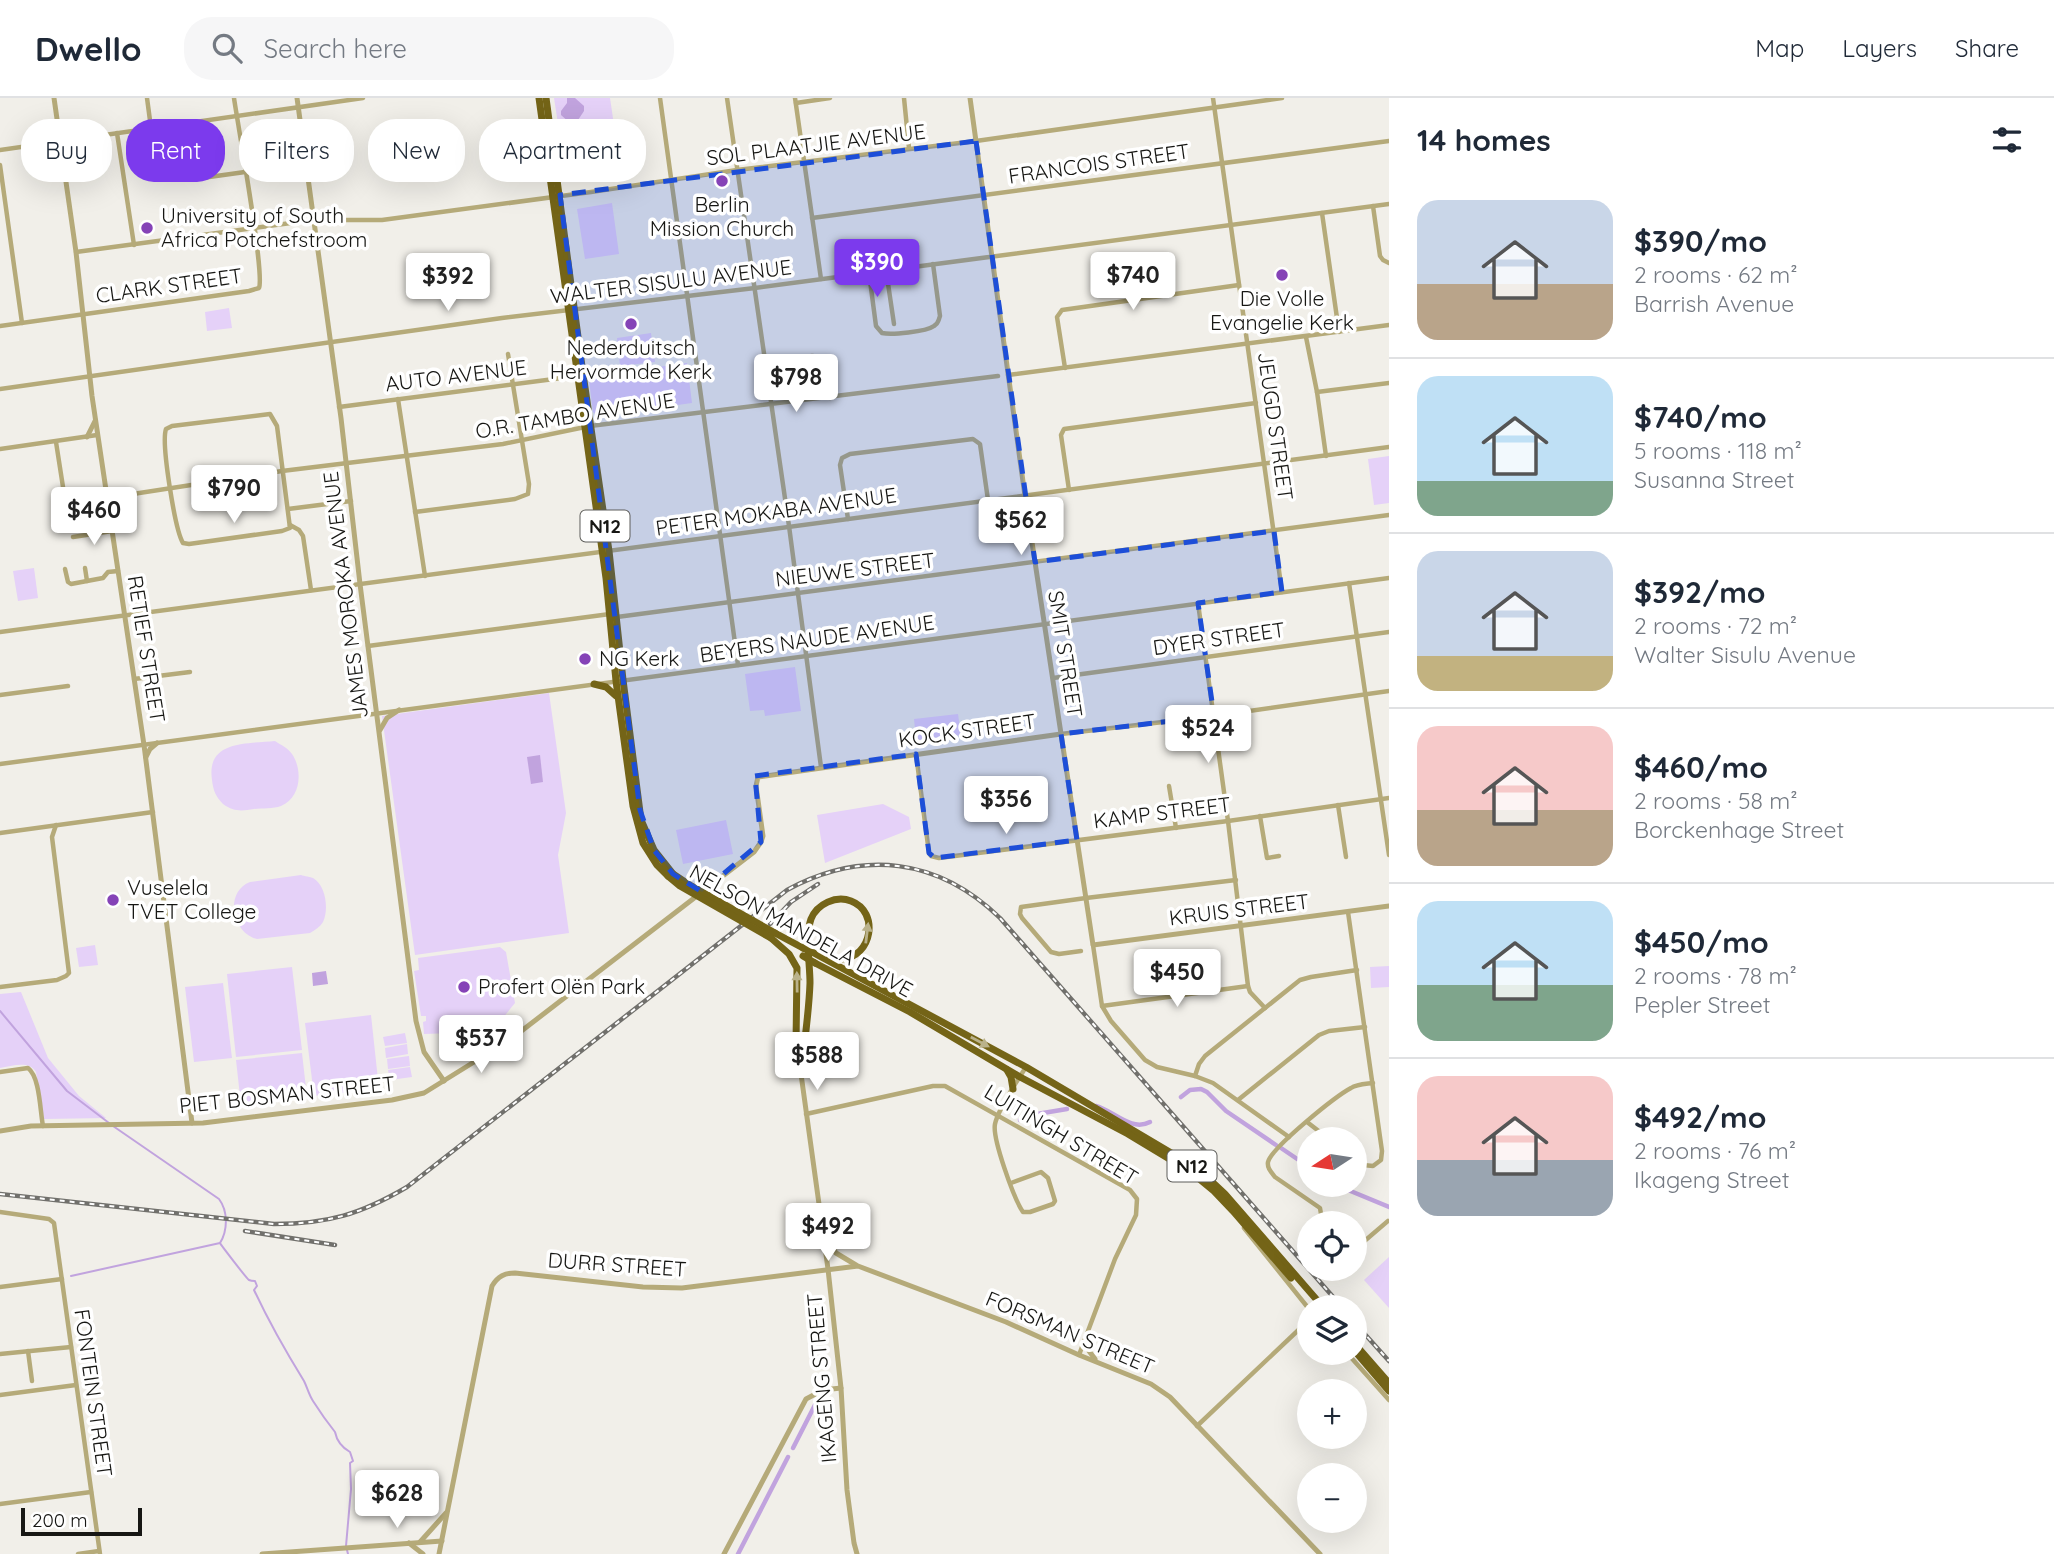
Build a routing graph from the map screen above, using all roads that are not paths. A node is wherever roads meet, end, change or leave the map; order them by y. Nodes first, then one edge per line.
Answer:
1 (54, 98) edge
2 (147, 98) edge
3 (234, 98) edge
4 (297, 98) edge
5 (363, 98) edge
6 (539, 98) edge
7 (546, 98) edge
8 (660, 98) edge
9 (727, 98) edge
10 (830, 98) edge
11 (904, 98) edge
12 (970, 98) edge
13 (1213, 98) edge
14 (1282, 98) edge
15 (795, 100) edge
16 (298, 107) junction
17 (1215, 107) junction
18 (236, 116) junction
19 (57, 119) edge
20 (150, 119) edge
21 (215, 119) edge
22 (126, 132) edge
23 (117, 133) junction
24 (112, 134) edge
25 (239, 135) edge
26 (976, 141) junction
27 (1389, 141) edge
28 (21, 147) edge
29 (909, 148) junction
30 (0, 150) edge
31 (805, 161) junction
32 (1224, 164) junction
33 (0, 165) edge
34 (737, 170) junction
35 (671, 179) junction
36 (658, 181) junction
37 (66, 182) edge
38 (247, 182) edge
39 (673, 194) junction
40 (557, 196) junction
41 (984, 196) junction
42 (1389, 204) edge
43 (1373, 206) junction
44 (1322, 213) junction
45 (813, 218) junction
46 (313, 220) junction
47 (1232, 225) junction
48 (254, 228) junction
49 (134, 244) junction
50 (76, 252) junction
51 (993, 257) junction
52 (1389, 263) edge
53 (933, 264) junction
54 (886, 270) junction
55 (869, 273) junction
56 (821, 279) junction
57 (1239, 285) junction
58 (755, 288) junction
59 (687, 296) junction
60 (573, 310) junction
61 (83, 315) junction
62 (22, 323) junction
63 (894, 324) dead end
64 (1389, 325) edge
65 (0, 326) edge
66 (1339, 332) junction
67 (1306, 337) junction
68 (330, 343) junction
69 (1247, 344) junction
70 (508, 354) dead end
71 (765, 363) junction
72 (1065, 368) junction
73 (1008, 375) junction
74 (577, 376) junction
75 (999, 376) dead end
76 (90, 377) junction
77 (1389, 383) edge
78 (512, 385) junction
79 (0, 389) edge
80 (1317, 392) junction
81 (830, 398) junction
82 (398, 399) junction
83 (1256, 403) junction
84 (771, 404) junction
85 (339, 407) junction
86 (702, 412) junction
87 (95, 420) junction
88 (587, 426) junction
89 (97, 435) junction
90 (87, 437) junction
91 (521, 440) junction
92 (56, 442) junction
93 (1389, 447) edge
94 (0, 449) edge
95 (407, 456) junction
96 (1326, 456) junction
97 (346, 463) junction
98 (1265, 465) junction
99 (282, 471) junction
100 (170, 487) junction
101 (1069, 490) junction
102 (61, 493) dead end
103 (1025, 496) junction
104 (107, 498) junction
105 (988, 500) junction
106 (351, 501) junction
107 (288, 509) junction
108 (415, 512) junction
109 (1389, 515) edge
110 (848, 519) junction
111 (290, 525) junction
112 (789, 526) junction
113 (112, 531) junction
114 (1274, 531) junction
115 (720, 536) junction
116 (73, 537) dead end
117 (605, 551) junction
118 (1035, 562) junction
119 (85, 568) dead end
120 (65, 569) dead end
121 (118, 571) junction
122 (425, 576) junction
123 (1389, 578) edge
124 (87, 581) junction
125 (1349, 583) junction
126 (360, 584) junction
127 (311, 590) junction
128 (1283, 592) junction
129 (797, 594) junction
130 (729, 603) junction
131 (1199, 603) junction
132 (613, 615) junction
133 (125, 616) junction
134 (1044, 625) junction
135 (0, 632) edge
136 (1389, 632) edge
137 (1357, 637) junction
138 (368, 646) junction
139 (805, 656) junction
140 (1205, 657) junction
141 (738, 665) junction
142 (190, 672) dead end
143 (1053, 678) junction
144 (134, 679) junction
145 (620, 680) junction
146 (594, 684) junction
147 (68, 686) dead end
148 (1389, 691) edge
149 (1365, 694) junction
150 (0, 695) edge
151 (619, 700) junction
152 (399, 710) junction
153 (377, 713) junction
154 (1214, 716) junction
155 (1061, 734) junction
156 (379, 735) junction
157 (157, 743) junction
158 (144, 745) junction
159 (916, 754) junction
160 (146, 757) junction
161 (0, 764) edge
162 (821, 766) junction
163 (758, 776) joint
164 (1169, 786) dead end
165 (1389, 798) edge
166 (1380, 799) junction
167 (1338, 805) junction
168 (153, 812) junction
169 (1260, 816) junction
170 (1228, 821) junction
171 (56, 825) junction
172 (45, 827) junction
173 (1175, 828) junction
174 (0, 833) edge
175 (52, 837) junction
176 (1077, 840) junction
177 (1389, 855) edge
178 (1279, 856) dead end
179 (1346, 857) dead end
180 (670, 875) junction
181 (1236, 880) junction
182 (1086, 898) junction
183 (1389, 906) edge
184 (1348, 912) junction
185 (1241, 925) junction
186 (773, 936) junction
187 (1093, 945) junction
188 (1082, 951) dead end
189 (814, 956) junction
190 (1357, 970) junction
191 (1248, 986) junction
192 (0, 987) edge
193 (1102, 1006) junction
194 (1265, 1008) junction
195 (1365, 1027) junction
196 (1026, 1067) junction
197 (1005, 1068) junction
198 (0, 1072) edge
199 (801, 1074) junction
200 (1195, 1076) junction
201 (1020, 1077) junction
202 (444, 1081) junction
203 (1373, 1083) junction
204 (1013, 1089) junction
205 (1238, 1100) junction
206 (806, 1114) junction
207 (999, 1115) junction
208 (1307, 1122) junction
209 (192, 1123) junction
210 (43, 1126) junction
211 (1313, 1127) edge
212 (0, 1131) edge
213 (1289, 1136) junction
214 (1367, 1166) edge
215 (1011, 1182) junction
216 (1233, 1211) junction
217 (1320, 1211) edge
218 (0, 1212) edge
219 (1388, 1222) edge
220 (824, 1235) junction
221 (1367, 1239) edge
222 (858, 1266) junction
223 (828, 1269) junction
224 (62, 1279) junction
225 (0, 1287) edge
226 (1297, 1295) edge
227 (1306, 1295) edge
228 (1313, 1295) edge
229 (1297, 1331) edge
230 (1086, 1337) junction
231 (71, 1347) junction
232 (28, 1351) junction
233 (0, 1353) edge
234 (1079, 1355) junction
235 (1367, 1358) edge
236 (1099, 1363) junction
237 (1358, 1365) edge
238 (1367, 1365) edge
239 (32, 1381) dead end
240 (1389, 1383) edge
241 (76, 1385) junction
242 (841, 1388) junction
243 (0, 1389) edge
244 (1389, 1391) edge
245 (0, 1395) edge
246 (1389, 1401) edge
247 (1197, 1426) junction
248 (91, 1492) junction
249 (0, 1504) edge
250 (447, 1511) junction
251 (442, 1541) junction
252 (408, 1542) junction
253 (420, 1542) junction
254 (99, 1553) edge
255 (78, 1554) edge
256 (262, 1554) edge
257 (423, 1554) edge
258 (439, 1554) edge
259 (723, 1554) edge
260 (857, 1554) edge
261 (1320, 1554) edge

1 - 19 street, RETIEF STREET
2 - 20 street
3 - 18 street
4 - 16 street, JAMES MOROKA AVENUE
5 - 16 street
6 - 40 highway, NELSON MANDELA DRIVE / N12
7 - 40 highway, NELSON MANDELA DRIVE / N12
8 - 35 street
9 - 34 street
10 - 15 street
11 - 29 street
12 - 26 street, SMIT STREET
13 - 17 street, JEUGD STREET
14 - 17 street, SOL PLAATJIE AVENUE
15 - 31 street
16 - 18 street
16 - 46 street, JAMES MOROKA AVENUE
17 - 26 street, SOL PLAATJIE AVENUE
17 - 32 street, JEUGD STREET
18 - 21 street
18 - 25 street
22 - 23 street
23 - 24 street
23 - 49 street
26 - 29 street, SOL PLAATJIE AVENUE
26 - 41 street, SMIT STREET
27 - 32 street, FRANCOIS STREET
28 - 30 street
29 - 31 street, SOL PLAATJIE AVENUE
31 - 34 street, SOL PLAATJIE AVENUE
31 - 45 street
32 - 41 street, FRANCOIS STREET
32 - 47 street, JEUGD STREET
33 - 62 street
34 - 35 street, SOL PLAATJIE AVENUE
34 - 58 street
35 - 36 street, SOL PLAATJIE AVENUE
35 - 39 street
36 - 39 street
36 - 40 street, SOL PLAATJIE AVENUE
37 - 50 street, RETIEF STREET
38 - 48 street
39 - 59 street
40 - 46 street, SOL PLAATJIE AVENUE
40 - 60 highway, NELSON MANDELA DRIVE / N12
41 - 45 street, FRANCOIS STREET
41 - 51 street, SMIT STREET
42 - 43 street, WALTER SISULU AVENUE
43 - 44 street, WALTER SISULU AVENUE
43 - 52 street
44 - 47 street, WALTER SISULU AVENUE
44 - 66 street
45 - 56 street
46 - 48 street, SOL PLAATJIE AVENUE
46 - 68 street, JAMES MOROKA AVENUE
47 - 51 street, WALTER SISULU AVENUE
47 - 57 street, JEUGD STREET
48 - 49 street, SOL PLAATJIE AVENUE
48 - 61 street, CLARK STREET
49 - 50 street, SOL PLAATJIE AVENUE
50 - 61 street, RETIEF STREET
51 - 53 street, WALTER SISULU AVENUE
51 - 73 street, SMIT STREET
53 - 54 street, WALTER SISULU AVENUE
53 - 55 street
54 - 55 street, WALTER SISULU AVENUE
54 - 63 street
55 - 56 street, WALTER SISULU AVENUE
56 - 58 street, WALTER SISULU AVENUE
57 - 69 street, JEUGD STREET
57 - 72 street
58 - 59 street, WALTER SISULU AVENUE
58 - 71 street
59 - 60 street, WALTER SISULU AVENUE
59 - 86 street
60 - 68 street, WALTER SISULU AVENUE
60 - 74 highway, NELSON MANDELA DRIVE / N12
60 - 88 highway, NELSON MANDELA DRIVE / N12
61 - 62 street, CLARK STREET
61 - 76 street, RETIEF STREET
62 - 65 street, CLARK STREET
64 - 66 street
66 - 67 street
67 - 69 street
67 - 80 street
68 - 76 street, WALTER SISULU AVENUE
68 - 85 street, JAMES MOROKA AVENUE
69 - 72 street
69 - 83 street, JEUGD STREET
70 - 78 street
71 - 81 street
71 - 84 street
72 - 73 street
73 - 103 street, SMIT STREET
74 - 78 street, AUTO AVENUE
74 - 88 highway, NELSON MANDELA DRIVE / N12
75 - 81 street, O.R. TAMBO AVENUE
76 - 79 street, WALTER SISULU AVENUE
76 - 87 street, RETIEF STREET
77 - 80 street
78 - 82 street, AUTO AVENUE
78 - 91 street
80 - 96 street
81 - 84 street, O.R. TAMBO AVENUE
82 - 85 street, AUTO AVENUE
82 - 95 street
83 - 98 street, JEUGD STREET
83 - 101 street
84 - 86 street, O.R. TAMBO AVENUE
84 - 112 street
85 - 97 street, JAMES MOROKA AVENUE
86 - 88 street, O.R. TAMBO AVENUE
86 - 115 street
87 - 89 street, RETIEF STREET
87 - 90 street
88 - 91 street, O.R. TAMBO AVENUE
88 - 117 highway, NELSON MANDELA DRIVE / N12
89 - 90 street
89 - 104 street, RETIEF STREET
90 - 92 street
91 - 95 street, O.R. TAMBO AVENUE
91 - 108 street
92 - 94 street
92 - 102 street
93 - 96 street, PETER MOKABA AVENUE
95 - 97 street, O.R. TAMBO AVENUE
95 - 108 street
96 - 98 street, PETER MOKABA AVENUE
97 - 99 street, O.R. TAMBO AVENUE
97 - 106 street, JAMES MOROKA AVENUE
98 - 101 street, PETER MOKABA AVENUE
98 - 114 street, JEUGD STREET
99 - 100 street, O.R. TAMBO AVENUE
99 - 100 street
99 - 107 street
100 - 104 street, O.R. TAMBO AVENUE
100 - 111 street
101 - 103 street, PETER MOKABA AVENUE
103 - 105 street, PETER MOKABA AVENUE
103 - 118 street, SMIT STREET
104 - 113 street, RETIEF STREET
105 - 110 street, PETER MOKABA AVENUE
105 - 110 street
106 - 107 street
106 - 126 street, JAMES MOROKA AVENUE
107 - 111 street
108 - 122 street
109 - 114 street, NIEUWE STREET
110 - 112 street, PETER MOKABA AVENUE
111 - 127 street
112 - 115 street, PETER MOKABA AVENUE
112 - 129 street
113 - 116 street
113 - 121 street, RETIEF STREET
114 - 118 street, NIEUWE STREET
114 - 128 street, JEUGD STREET
115 - 117 street, PETER MOKABA AVENUE
115 - 130 street
117 - 122 street, PETER MOKABA AVENUE
117 - 132 highway, NELSON MANDELA DRIVE / N12
118 - 129 street, NIEUWE STREET
118 - 134 street, SMIT STREET
119 - 124 street
120 - 124 street
121 - 124 street
121 - 133 street, RETIEF STREET
122 - 126 street, PETER MOKABA AVENUE
123 - 125 street, BEYERS NAUDE AVENUE
125 - 128 street, BEYERS NAUDE AVENUE
125 - 137 street
126 - 127 street, PETER MOKABA AVENUE
126 - 138 street, JAMES MOROKA AVENUE
127 - 133 street, PETER MOKABA AVENUE
128 - 131 street, BEYERS NAUDE AVENUE
129 - 130 street, NIEUWE STREET
129 - 139 street
130 - 132 street, NIEUWE STREET
130 - 141 street
131 - 134 street, BEYERS NAUDE AVENUE
131 - 140 street
132 - 138 street, NIEUWE STREET
132 - 145 highway, NELSON MANDELA DRIVE / N12
133 - 135 street, PETER MOKABA AVENUE
133 - 144 street, RETIEF STREET
134 - 139 street, BEYERS NAUDE AVENUE
134 - 143 street, SMIT STREET
136 - 137 street, DYER STREET
137 - 140 street, DYER STREET
137 - 149 street
138 - 153 street, JAMES MOROKA AVENUE
139 - 141 street, BEYERS NAUDE AVENUE
139 - 162 street
140 - 143 street, DYER STREET
140 - 154 street
141 - 145 street, BEYERS NAUDE AVENUE
142 - 144 street
143 - 155 street, SMIT STREET
144 - 158 street, RETIEF STREET
145 - 146 street, BEYERS NAUDE AVENUE
145 - 151 highway, NELSON MANDELA DRIVE / N12
145 - 180 highway, NELSON MANDELA DRIVE / N12
146 - 151 highway
146 - 152 street, BEYERS NAUDE AVENUE
147 - 150 street
148 - 149 street, KOCK STREET
149 - 154 street, KOCK STREET
149 - 166 street
151 - 180 highway, NELSON MANDELA DRIVE / N12
152 - 153 street, BEYERS NAUDE AVENUE
152 - 156 street
153 - 156 street, JAMES MOROKA AVENUE
153 - 157 street, BEYERS NAUDE AVENUE
154 - 155 street, KOCK STREET
154 - 170 street
155 - 159 street, KOCK STREET
155 - 176 street, SMIT STREET
156 - 202 street, JAMES MOROKA AVENUE
157 - 158 street, BEYERS NAUDE AVENUE
157 - 160 street
158 - 160 street, RETIEF STREET
158 - 161 street, BEYERS NAUDE AVENUE
159 - 162 street, KOCK STREET
159 - 176 street, KAMP STREET
160 - 168 street, RETIEF STREET
162 - 163 street, KOCK STREET
163 - 202 street, PIET BOSMAN STREET
164 - 173 street
165 - 166 street, KAMP STREET
166 - 167 street, KAMP STREET
166 - 177 street
167 - 169 street, KAMP STREET
167 - 179 street
168 - 171 street
168 - 209 street, RETIEF STREET
169 - 170 street, KAMP STREET
169 - 178 street
170 - 173 street, KAMP STREET
170 - 181 street
171 - 172 street
171 - 175 street
172 - 174 street
172 - 175 street
173 - 176 street, KAMP STREET
175 - 192 street
176 - 182 street, SMIT STREET
180 - 186 highway, NELSON MANDELA DRIVE / N12, bridge
181 - 182 street
181 - 185 street
182 - 187 street, SMIT STREET
182 - 188 street
183 - 184 street, KRUIS STREET
184 - 185 street, KRUIS STREET
184 - 190 street
185 - 187 street, KRUIS STREET
185 - 191 street
186 - 189 highway, NELSON MANDELA DRIVE / N12, bridge
199 -> 186 highway
187 - 193 street, SMIT STREET
189 -> 196 highway, NELSON MANDELA DRIVE / N12
189 - 197 highway, NELSON MANDELA DRIVE / N12
189 -> 199 highway
190 - 194 street
190 - 195 street
191 - 193 street
191 - 194 street
193 - 200 street
194 - 200 street
195 - 203 street
195 - 205 street
196 - 201 street
196 - 228 highway, NELSON MANDELA DRIVE / N12
197 - 201 highway, NELSON MANDELA DRIVE / N12
197 - 204 highway
198 - 210 street
199 - 206 street, IKAGENG STREET
200 - 205 street
201 - 204 street
201 - 216 highway, NELSON MANDELA DRIVE / N12
202 - 209 street, PIET BOSMAN STREET
203 - 208 street
203 - 214 street
204 - 207 street
205 - 213 street
206 - 207 street, LUITINGH STREET
206 - 220 street, IKAGENG STREET
207 - 215 street
207 - 230 street, LUITINGH STREET
208 - 211 street
208 - 213 street
209 - 210 street, PIET BOSMAN STREET
210 - 212 street, PIET BOSMAN STREET
213 - 217 street
215 - 215 street
216 - 226 street
216 - 227 highway, NELSON MANDELA DRIVE / N12
218 - 224 street, FONTEIN STREET
219 - 221 street
220 - 222 street
220 - 223 street, IKAGENG STREET
222 - 223 street, FORSMAN STREET
222 - 234 street, FORSMAN STREET
223 - 242 street, IKAGENG STREET
223 - 250 street, DURR STREET
224 - 225 street
224 - 231 street, FONTEIN STREET
229 - 247 street
230 - 234 street, LUITINGH STREET
230 - 236 street
231 - 232 street
231 - 241 street, FONTEIN STREET
232 - 233 street
232 - 239 street
234 - 236 street, FORSMAN STREET
235 - 240 highway
236 - 247 street, FORSMAN STREET
237 - 246 street
238 - 244 highway
241 - 245 street
241 - 248 street, FONTEIN STREET
242 - 259 street
242 - 260 street, IKAGENG STREET
243 - 245 street
247 - 261 street, FORSMAN STREET
248 - 249 street
248 - 254 street, FONTEIN STREET
250 - 251 street
250 - 253 street
251 - 253 street
251 - 258 street
252 - 253 street
252 - 256 street
252 - 257 street
254 - 255 street

